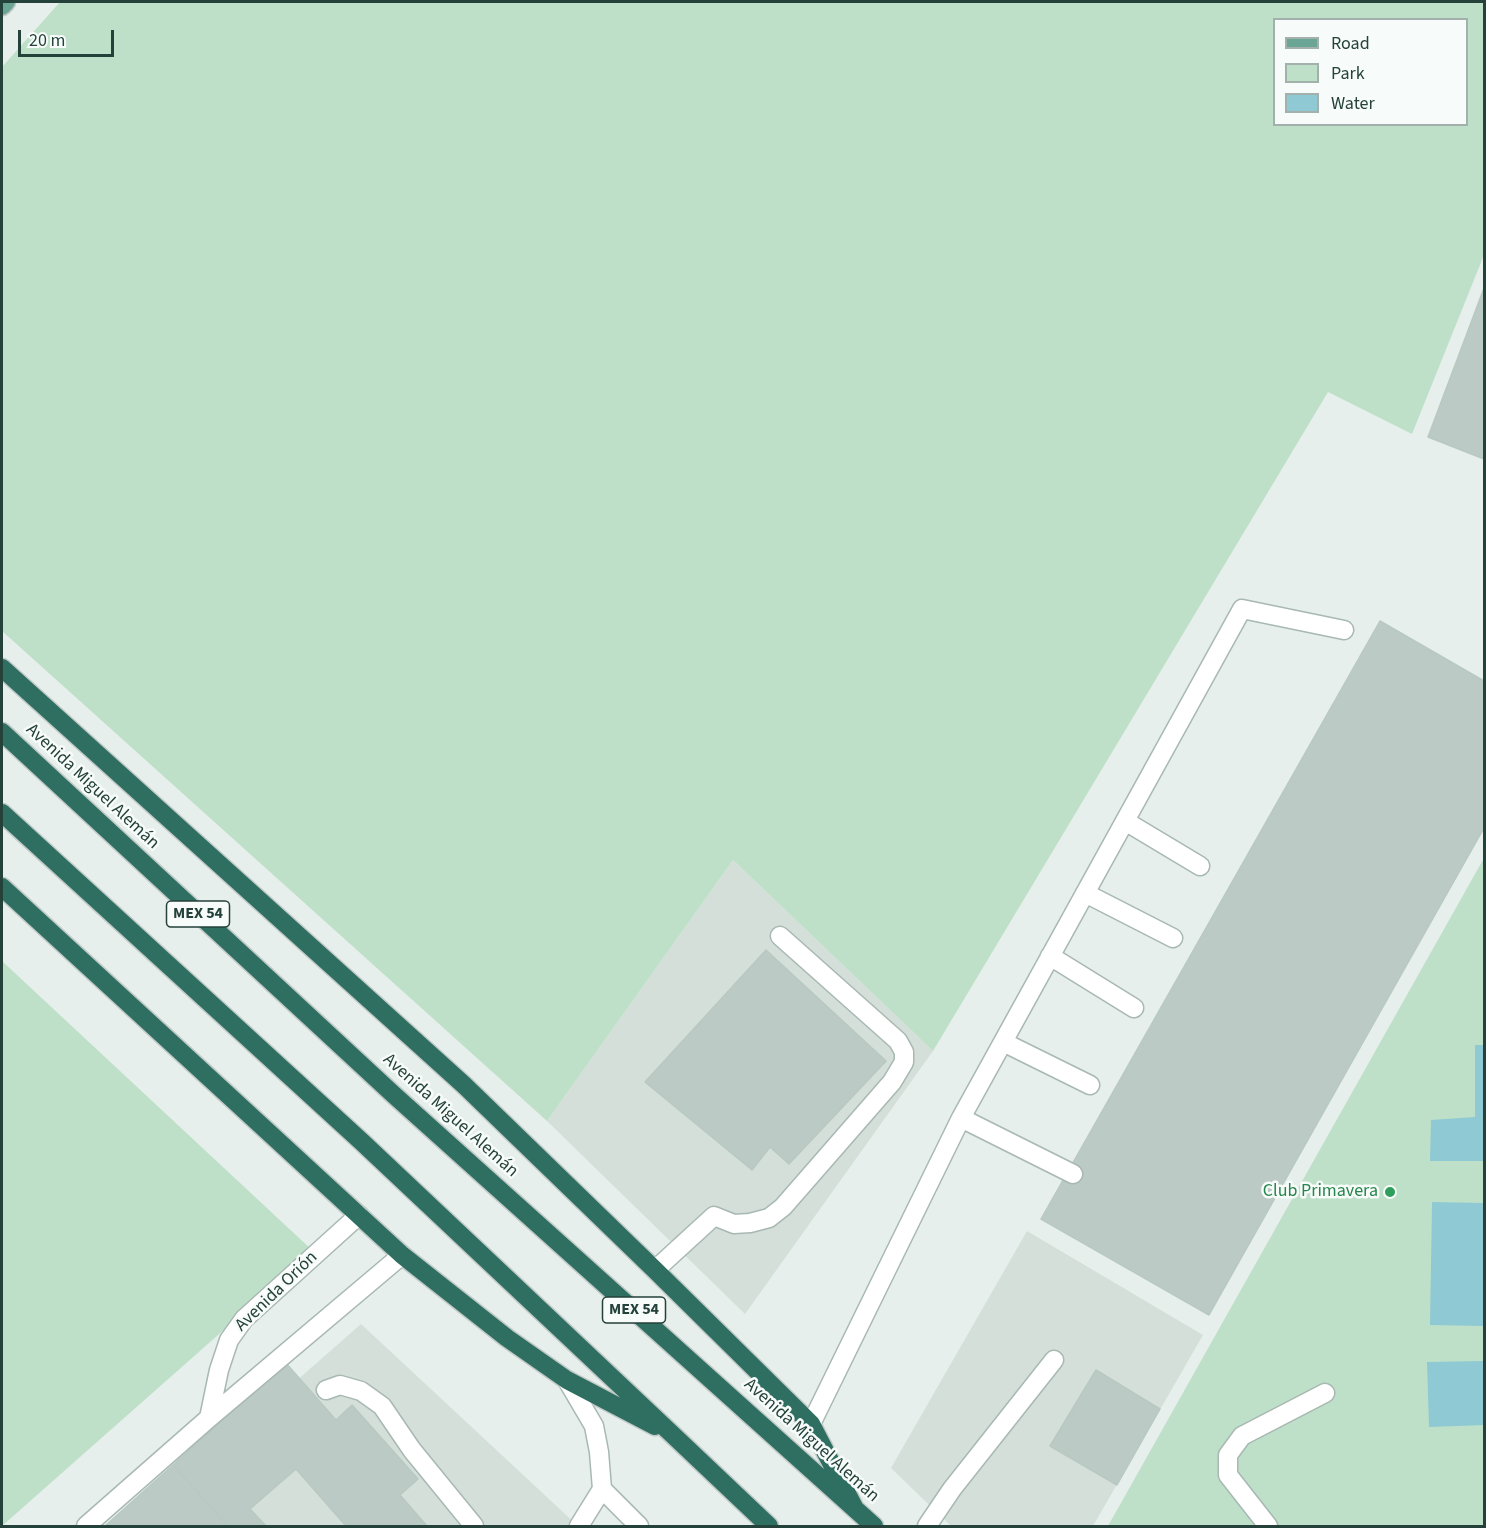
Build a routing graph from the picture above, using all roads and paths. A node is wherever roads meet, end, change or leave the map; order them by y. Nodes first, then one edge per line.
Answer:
1 (6, 2) edge
2 (2, 6) edge
3 (1344, 630) dead end
4 (2, 668) edge
5 (2, 732) edge
6 (2, 813) edge
7 (1125, 820) junction
8 (1200, 866) dead end
9 (2, 887) edge
10 (1085, 893) junction
11 (780, 936) dead end
12 (1173, 938) dead end
13 (1050, 956) junction
14 (1134, 1008) dead end
15 (1003, 1042) junction
16 (1090, 1085) dead end
17 (961, 1118) junction
18 (1073, 1174) dead end
19 (359, 1215) junction
20 (402, 1255) junction
21 (655, 1270) junction
22 (1054, 1360) dead end
23 (567, 1380) junction
24 (327, 1389) dead end
25 (1325, 1393) dead end
26 (209, 1418) junction
27 (811, 1424) junction
28 (674, 1436) junction
29 (602, 1489) junction
30 (855, 1509) junction
31 (86, 1527) edge
32 (474, 1527) edge
33 (579, 1527) edge
34 (639, 1527) edge
35 (769, 1527) edge
36 (874, 1527) edge
37 (927, 1527) edge
38 (1268, 1527) edge

1 - 2 main road
3 - 7 street
4 - 21 highway
5 - 30 highway, Avenida Miguel Alemán / MEX 54
6 - 28 highway
7 - 8 street
7 - 10 street
9 - 19 highway
10 - 12 street
10 - 13 street
11 - 21 street
13 - 14 street
13 - 15 street
15 - 16 street
15 - 17 street
17 - 18 street
17 - 27 street
19 - 20 highway
19 - 26 street, Avenida Orión
20 - 23 highway
20 - 26 street
21 - 27 highway
22 - 37 street
23 - 28 highway
23 - 29 street
24 - 32 street
25 - 38 street
26 - 31 street
27 - 30 highway
28 - 35 highway
29 - 33 street
29 - 34 street
30 - 36 highway, Avenida Miguel Alemán / MEX 54

